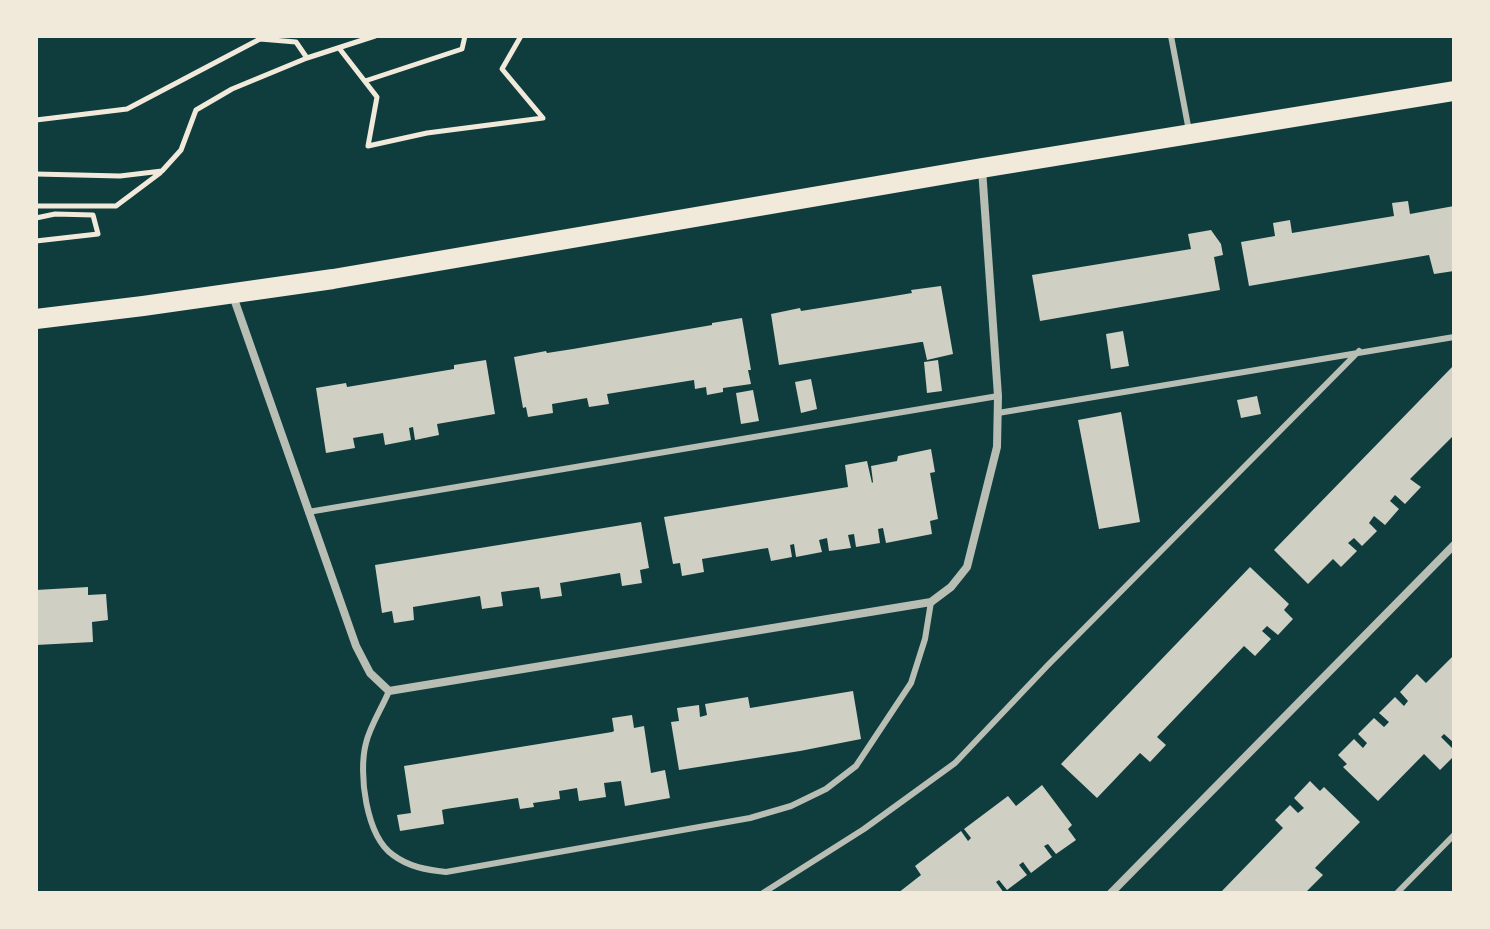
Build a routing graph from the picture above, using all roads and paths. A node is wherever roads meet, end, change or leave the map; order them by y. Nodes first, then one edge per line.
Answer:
1 (375, 36) edge
2 (465, 36) edge
3 (521, 36) edge
4 (1171, 36) edge
5 (339, 48) junction
6 (307, 58) junction
7 (365, 81) junction
8 (1454, 91) edge
9 (36, 120) edge
10 (1189, 134) junction
11 (982, 168) junction
12 (162, 171) junction
13 (36, 174) edge
14 (36, 206) edge
15 (55, 206) junction
16 (55, 214) junction
17 (36, 218) edge
18 (36, 241) edge
19 (232, 293) junction
20 (36, 319) edge
21 (1454, 337) edge
22 (1359, 351) junction
23 (998, 396) junction
24 (998, 413) junction
25 (308, 512) junction
26 (1454, 545) edge
27 (931, 602) junction
28 (389, 691) junction
29 (1454, 835) edge
30 (763, 893) edge
31 (1111, 893) edge
32 (1397, 893) edge

1 - 5 path
2 - 7 path
3 - 7 path
4 - 10 lane
5 - 6 path
5 - 7 path
6 - 9 path
6 - 12 path
8 - 10 main road
10 - 11 main road
11 - 19 main road
11 - 23 street
12 - 13 path
12 - 15 path
14 - 15 path
15 - 16 path
16 - 17 path
16 - 18 path
19 - 20 main road
19 - 25 street
21 - 22 lane
22 - 24 lane
22 - 30 lane
23 - 24 street
23 - 25 lane
24 - 27 street
25 - 28 street
26 - 31 street
27 - 28 street
27 - 28 lane
29 - 32 lane

